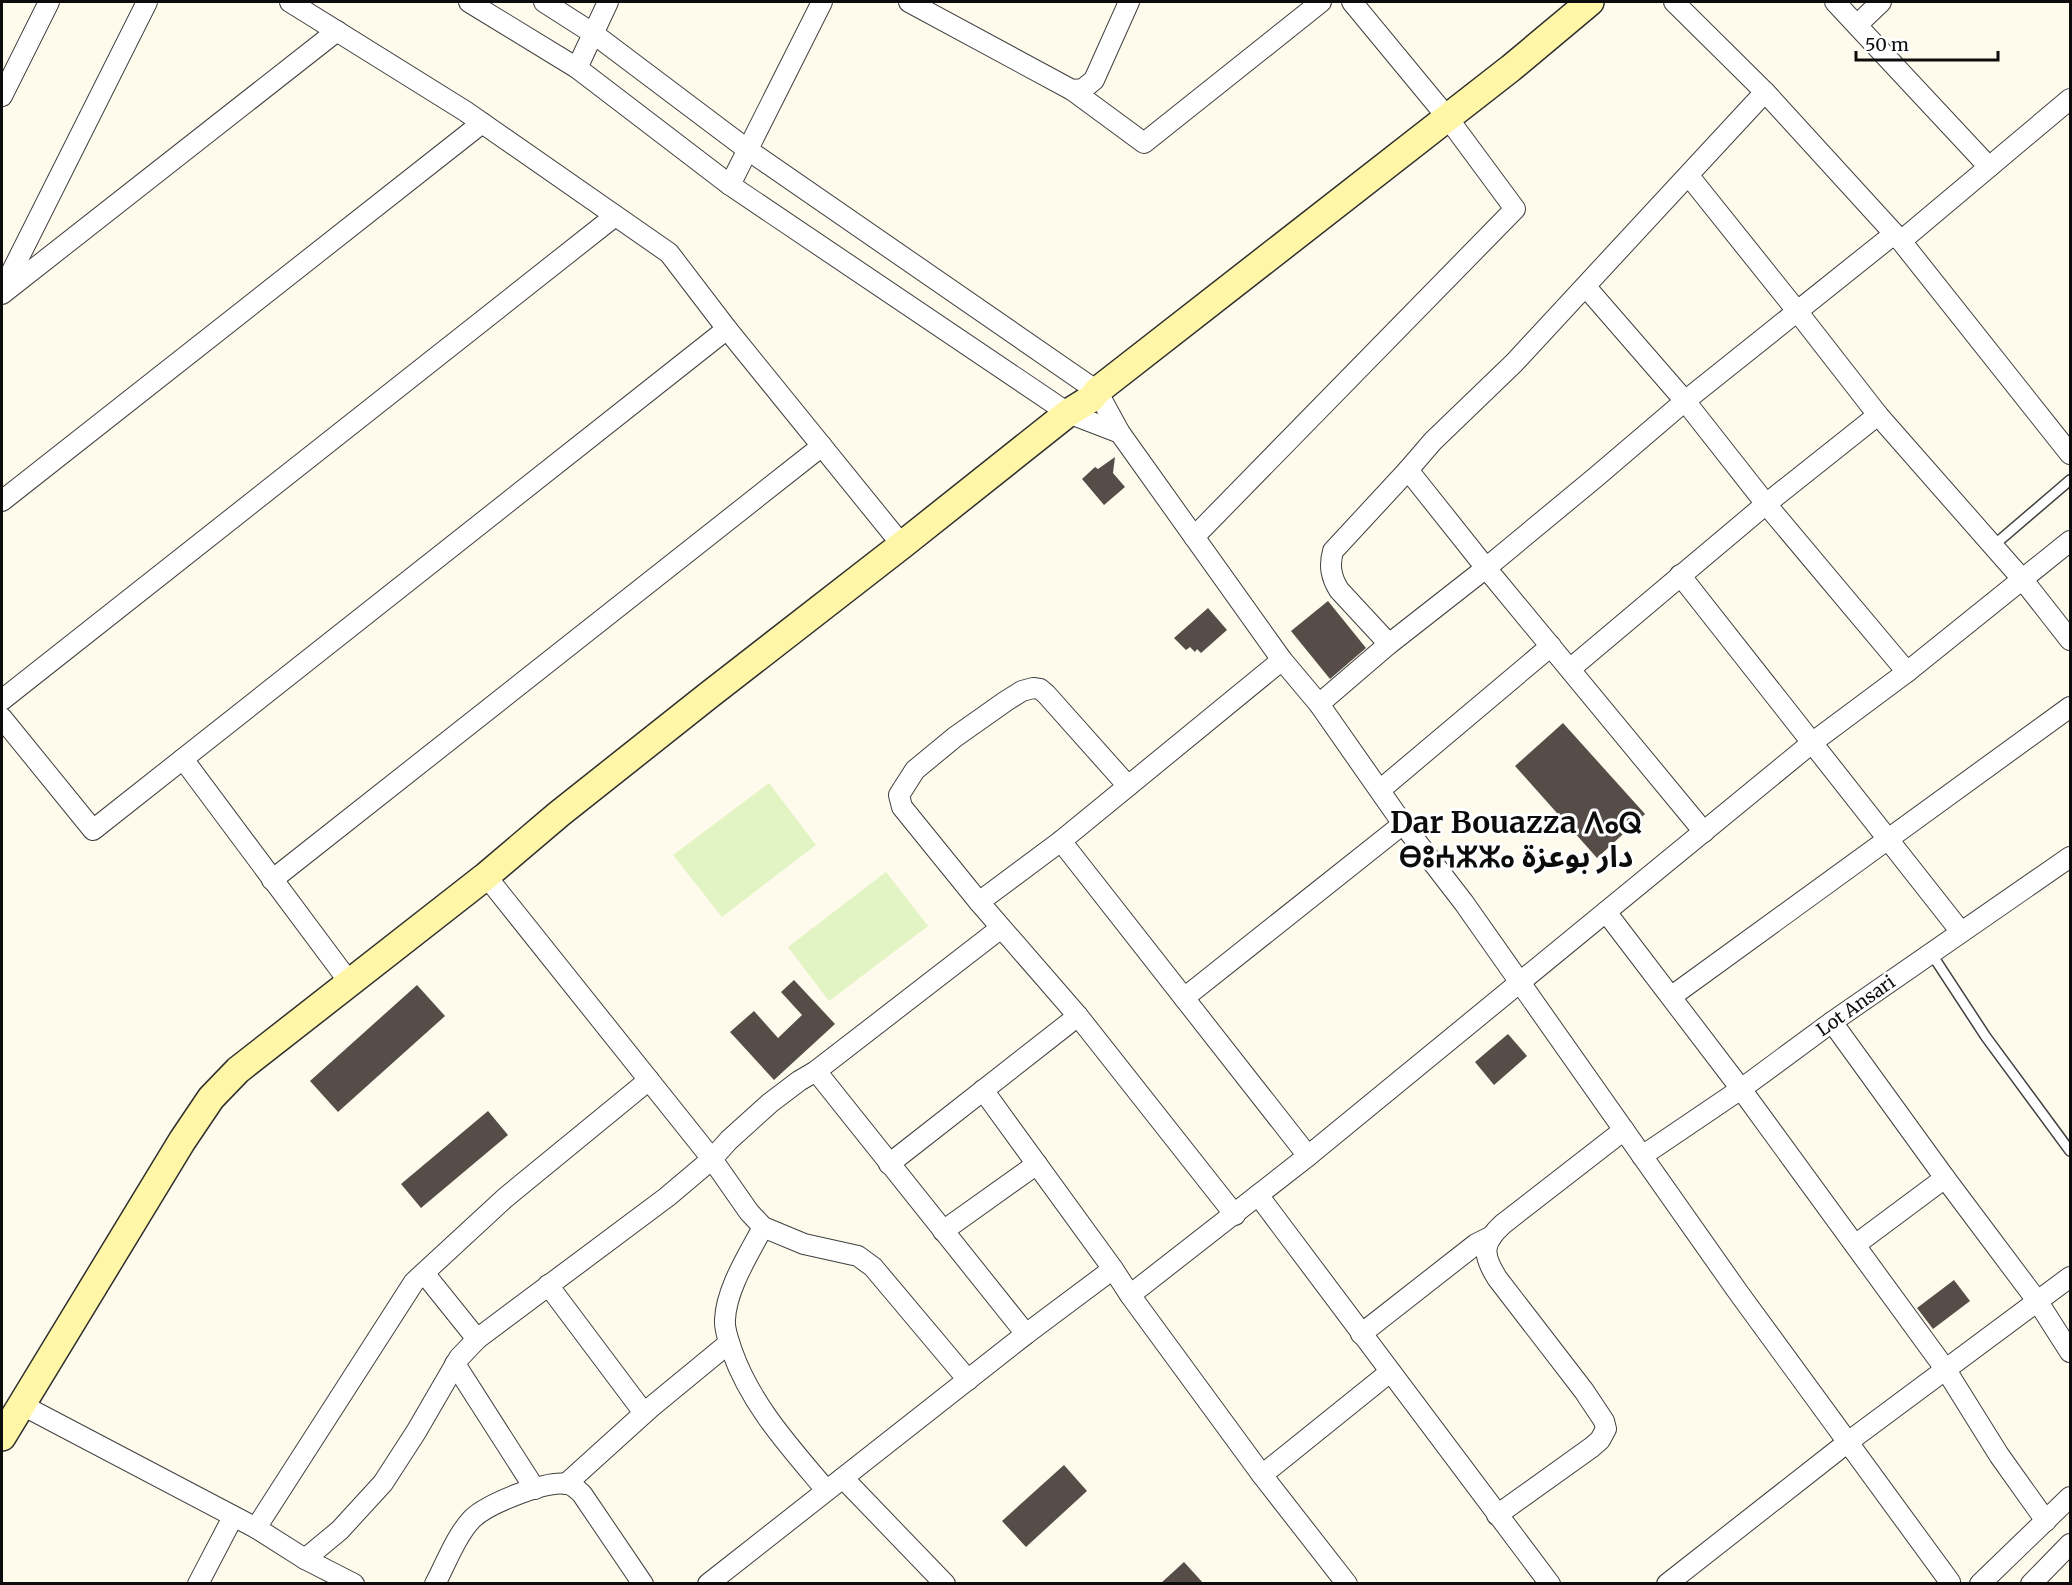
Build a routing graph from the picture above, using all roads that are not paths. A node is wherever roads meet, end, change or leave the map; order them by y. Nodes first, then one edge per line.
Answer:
1 (49, 2) edge
2 (147, 2) edge
3 (290, 2) edge
4 (470, 2) edge
5 (544, 2) edge
6 (608, 2) edge
7 (822, 2) edge
8 (909, 2) edge
9 (1129, 2) edge
10 (1321, 2) edge
11 (1352, 2) edge
12 (1590, 2) edge
13 (1674, 2) edge
14 (1835, 2) edge
15 (1881, 2) edge
16 (1857, 25) junction
17 (337, 31) junction
18 (594, 34) junction
19 (578, 68) junction
20 (1072, 90) junction
21 (1765, 92) junction
22 (2, 96) edge
23 (2070, 99) edge
24 (1447, 117) junction
25 (482, 123) junction
26 (748, 150) junction
27 (1989, 167) junction
28 (1689, 176) junction
29 (730, 186) junction
30 (615, 216) junction
31 (1898, 237) junction
32 (1586, 287) junction
33 (2, 293) edge
34 (1797, 310) junction
35 (727, 329) junction
36 (1097, 392) junction
37 (1684, 401) junction
38 (1068, 413) junction
39 (1878, 416) junction
40 (1120, 433) junction
41 (822, 446) junction
42 (2070, 454) edge
43 (1408, 470) junction
44 (2070, 480) edge
45 (2, 501) edge
46 (1766, 504) junction
47 (1194, 537) junction
48 (2070, 542) edge
49 (902, 545) junction
50 (1993, 546) junction
51 (1486, 568) junction
52 (1680, 575) junction
53 (2023, 580) junction
54 (2070, 640) edge
55 (1389, 644) junction
56 (1551, 646) junction
57 (1282, 660) junction
58 (1570, 669) junction
59 (1906, 672) junction
60 (2, 700) edge
61 (1319, 704) junction
62 (2070, 707) edge
63 (2, 718) edge
64 (1813, 742) junction
65 (183, 759) junction
66 (1128, 786) junction
67 (1380, 790) junction
68 (1403, 824) junction
69 (1704, 832) junction
70 (1887, 838) junction
71 (1061, 841) junction
72 (2070, 857) edge
73 (486, 876) junction
74 (272, 880) junction
75 (979, 903) junction
76 (1606, 912) junction
77 (1001, 928) junction
78 (1962, 932) junction
79 (1931, 953) junction
80 (1520, 981) junction
81 (350, 982) junction
82 (1671, 996) junction
83 (1184, 998) junction
84 (1078, 1016) junction
85 (1832, 1022) junction
86 (816, 1071) junction
87 (649, 1080) junction
88 (1741, 1089) junction
89 (983, 1090) junction
90 (1624, 1130) junction
91 (2070, 1151) edge
92 (1308, 1156) junction
93 (1642, 1156) junction
94 (712, 1159) junction
95 (889, 1164) junction
96 (1037, 1164) junction
97 (1945, 1178) junction
98 (1258, 1195) junction
99 (1235, 1215) junction
100 (763, 1227) junction
101 (943, 1231) junction
102 (1492, 1236) junction
103 (1855, 1245) junction
104 (1113, 1269) junction
105 (424, 1273) junction
106 (2070, 1277) edge
107 (548, 1285) junction
108 (1130, 1295) junction
109 (2038, 1302) junction
110 (1026, 1334) junction
111 (1361, 1334) junction
112 (477, 1339) junction
113 (729, 1343) junction
114 (2070, 1352) edge
115 (455, 1364) junction
116 (1946, 1370) junction
117 (1390, 1372) junction
118 (968, 1380) junction
119 (22, 1405) junction
120 (644, 1413) junction
121 (2, 1434) edge
122 (1848, 1442) junction
123 (1262, 1475) junction
124 (843, 1478) junction
125 (566, 1484) junction
126 (535, 1490) junction
127 (826, 1490) junction
128 (2070, 1497) edge
129 (1497, 1515) junction
130 (232, 1517) junction
131 (2046, 1521) junction
132 (256, 1528) junction
133 (2070, 1546) edge
134 (305, 1559) junction
135 (1954, 1583) edge
136 (198, 1584) edge
137 (354, 1584) edge
138 (435, 1584) edge
139 (643, 1584) edge
140 (708, 1584) edge
141 (945, 1584) edge
142 (1347, 1584) edge
143 (1550, 1584) edge
144 (1666, 1584) edge
145 (1980, 1584) edge
146 (2031, 1584) edge

1 - 22 street
2 - 33 street
3 - 17 street
4 - 19 street
5 - 18 street
6 - 18 street
7 - 26 street
8 - 20 street
9 - 20 street
10 - 20 street
11 - 24 street
12 - 24 street
13 - 21 street
14 - 16 street
15 - 16 street
16 - 27 street
17 - 25 street
17 - 33 street
18 - 19 street
18 - 26 street
19 - 29 street
21 - 28 street
21 - 31 street
23 - 27 street
24 - 36 street
24 - 47 street
25 - 30 street
25 - 45 street
26 - 29 street
26 - 36 street
27 - 31 street
28 - 32 street
28 - 34 street
29 - 38 street
30 - 35 street
30 - 60 street
31 - 34 street
31 - 42 street
32 - 37 street
32 - 43 street
34 - 37 street
34 - 39 street
35 - 41 street
35 - 65 street
36 - 38 street
36 - 40 street
37 - 46 street
37 - 51 street
38 - 40 street
38 - 49 street
39 - 46 street
39 - 50 street
40 - 47 street
41 - 49 street
41 - 74 street
43 - 51 street
43 - 55 street
44 - 50 lane
46 - 52 street
46 - 59 street
47 - 57 street
48 - 53 street
49 - 73 street
50 - 53 street
51 - 55 street
51 - 56 street
52 - 58 street
52 - 64 street
53 - 54 street
53 - 59 street
55 - 61 street
56 - 58 street
56 - 67 street
57 - 61 street
57 - 66 street
58 - 69 street
59 - 64 street
61 - 67 street
62 - 70 street
63 - 65 street
64 - 69 street
64 - 70 street
65 - 74 street
66 - 71 street
66 - 75 street
67 - 68 street
68 - 80 street
68 - 83 street
69 - 76 street
70 - 78 street
70 - 82 street
71 - 75 street
71 - 83 street
72 - 78 street, Lot Ansari
73 - 81 street
73 - 87 street
74 - 81 street
75 - 77 street
76 - 80 street
76 - 82 street
77 - 84 street
77 - 86 street
78 - 79 street, Lot Ansari
79 - 85 street, Lot Ansari
79 - 91 lane
80 - 90 street
80 - 92 street
81 - 119 street
82 - 88 street
83 - 92 street
84 - 89 street
84 - 99 street
85 - 88 street, Lot Ansari
85 - 97 street
86 - 94 street
86 - 95 street
87 - 94 street
87 - 105 street
88 - 93 street, Lot Ansari
88 - 103 street
89 - 95 street
89 - 96 street
90 - 93 street
90 - 102 street
92 - 98 street
93 - 122 street
94 - 100 street
94 - 107 street
95 - 101 street
96 - 101 street
96 - 104 street
97 - 103 street
97 - 109 street
98 - 99 street
98 - 111 street
99 - 108 street
100 - 113 street
100 - 118 street
101 - 110 street
102 - 111 street
102 - 129 street
103 - 116 street
104 - 108 street
104 - 110 street
105 - 112 street
105 - 132 street
106 - 109 street
107 - 112 street
107 - 120 street
108 - 123 street
109 - 114 street
109 - 116 street
110 - 118 street
111 - 117 street
112 - 115 street
113 - 120 street
113 - 127 street
115 - 126 street
115 - 134 street
116 - 122 street
116 - 131 street
117 - 123 street
117 - 129 street
118 - 124 street
119 - 121 street
119 - 130 street
120 - 125 street
122 - 135 street
122 - 144 street
123 - 142 street
124 - 127 street
124 - 141 street
125 - 126 street
125 - 139 street
126 - 138 street
127 - 140 street
128 - 131 street
129 - 143 street
130 - 132 street
130 - 136 street
131 - 145 street
132 - 134 street
133 - 146 street
134 - 137 street

